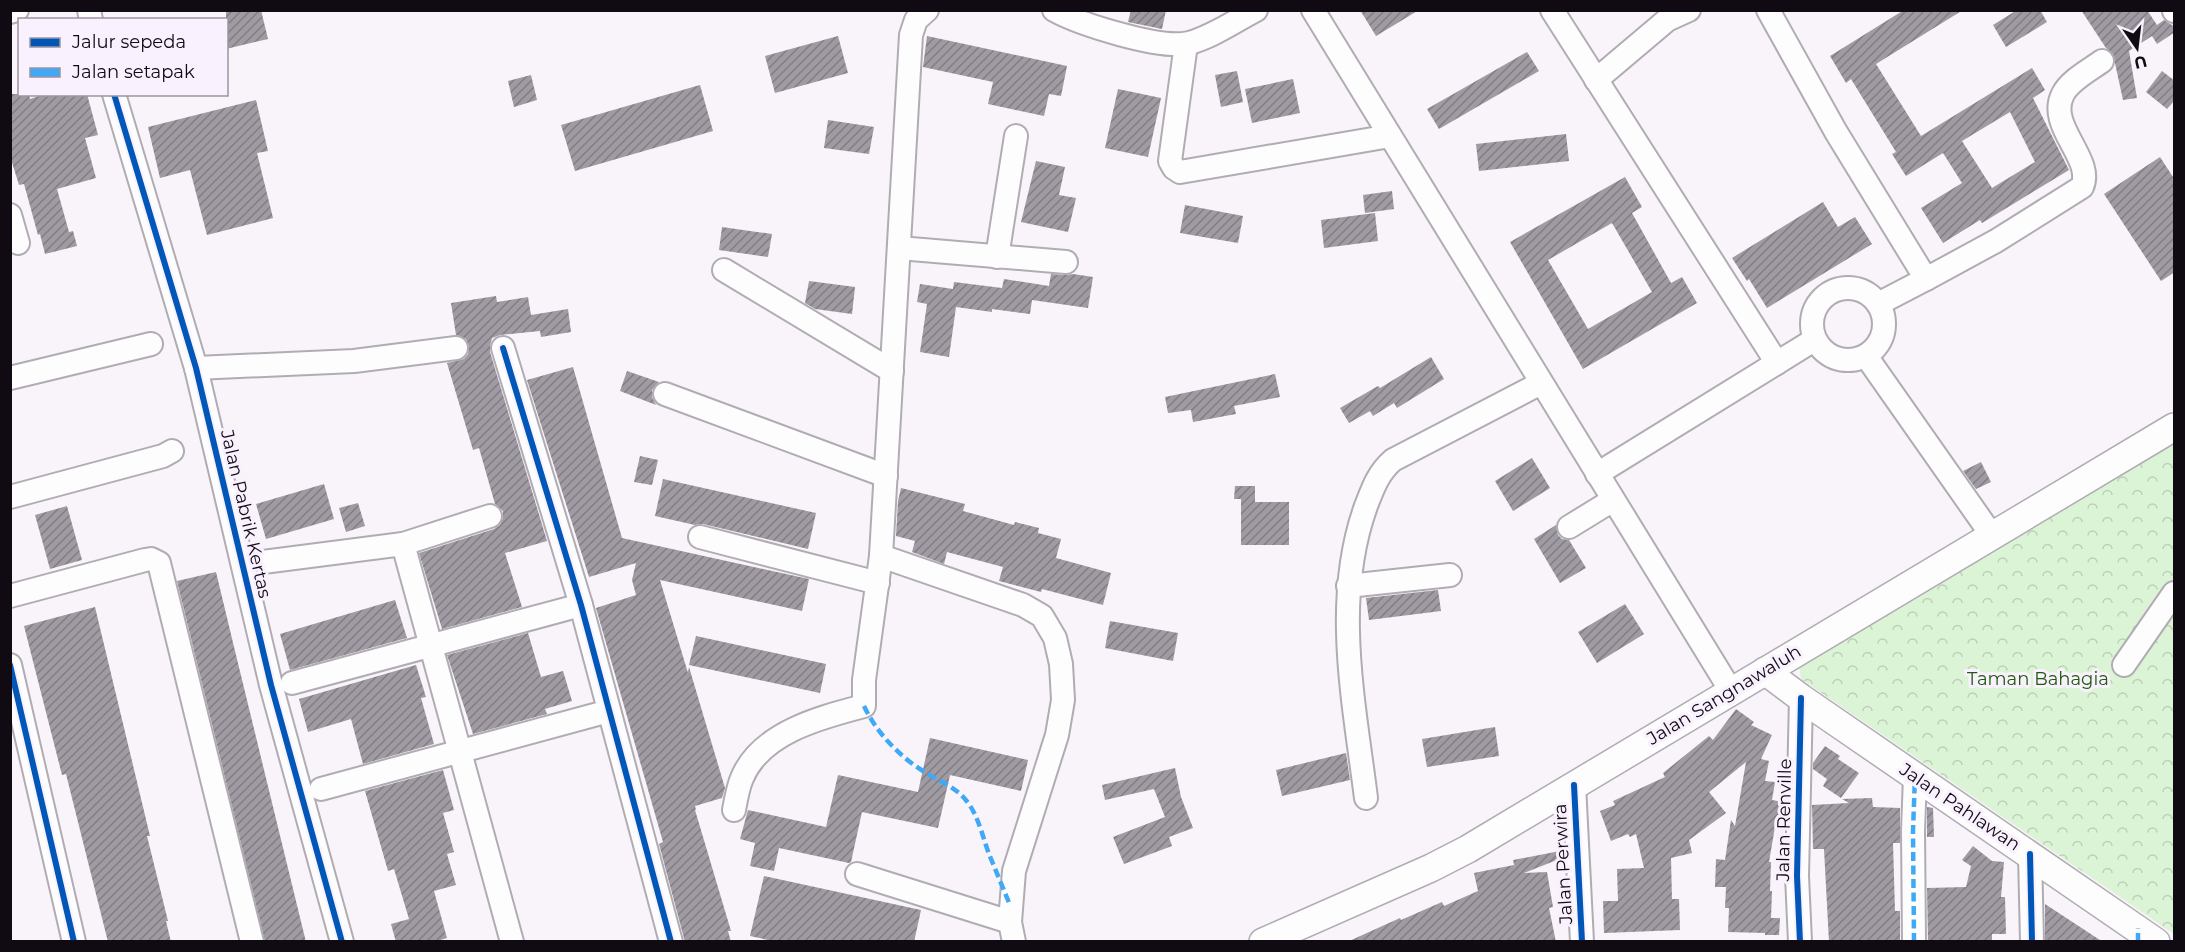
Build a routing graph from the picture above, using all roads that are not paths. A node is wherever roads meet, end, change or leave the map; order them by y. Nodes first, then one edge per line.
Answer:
1 (17, 10) edge
2 (927, 10) edge
3 (1054, 10) edge
4 (1256, 10) edge
5 (1313, 10) edge
6 (1552, 10) edge
7 (1689, 10) edge
8 (1768, 10) edge
9 (10, 12) edge
10 (1186, 44) junction
11 (2102, 61) dead end
12 (1596, 80) junction
13 (115, 96) edge
14 (1016, 136) dead end
15 (1390, 136) junction
16 (10, 215) edge
17 (18, 243) dead end
18 (900, 248) junction
19 (997, 256) junction
20 (1066, 262) dead end
21 (724, 270) dead end
22 (1926, 279) junction
23 (1878, 304) junction
24 (1814, 340) junction
25 (151, 345) dead end
26 (456, 348) dead end
27 (503, 348) dead end
28 (1866, 356) junction
29 (1777, 363) junction
30 (196, 368) junction
31 (892, 371) junction
32 (10, 378) edge
33 (1541, 383) junction
34 (665, 394) dead end
35 (2175, 427) edge
36 (172, 451) dead end
37 (1597, 474) junction
38 (886, 476) junction
39 (10, 497) edge
40 (1613, 500) junction
41 (490, 516) dead end
42 (1569, 527) dead end
43 (700, 537) dead end
44 (1993, 537) junction
45 (404, 544) junction
46 (881, 556) junction
47 (263, 562) dead end
48 (1450, 575) dead end
49 (878, 583) junction
50 (1348, 586) junction
51 (2175, 593) edge
52 (10, 596) edge
53 (581, 605) junction
54 (432, 644) junction
55 (10, 665) edge
56 (2124, 665) dead end
57 (1765, 671) junction
58 (292, 683) dead end
59 (1731, 691) junction
60 (1801, 698) junction
61 (609, 711) junction
62 (460, 750) junction
63 (1915, 776) junction
64 (1574, 785) junction
65 (321, 789) dead end
66 (1366, 798) dead end
67 (734, 810) dead end
68 (2030, 854) junction
69 (857, 874) dead end
70 (1012, 932) edge
71 (2144, 937) edge
72 (74, 942) edge
73 (252, 942) edge
74 (342, 942) edge
75 (512, 942) edge
76 (671, 942) edge
77 (1263, 942) edge
78 (1582, 942) edge
79 (1800, 942) edge
80 (1914, 942) edge
81 (2032, 942) edge

1 - 9 street
2 - 18 street
3 - 10 street
4 - 10 street
5 - 15 street
6 - 12 street
7 - 12 street
8 - 22 street
10 - 15 street
11 - 22 street
12 - 29 street
13 - 30 street, Jalan Pabrik Kertas
14 - 19 street
15 - 33 street
16 - 17 street
18 - 19 street
18 - 31 street
19 - 20 street
21 - 31 street
22 - 23 street
23 - 24 street
23 - 28 street
24 - 28 street
24 - 29 street
25 - 32 street
26 - 30 street
27 - 53 street
28 - 44 street
29 - 37 street
30 - 74 street, Jalan Pabrik Kertas
31 - 38 street
33 - 37 street
33 - 50 street
34 - 38 street
35 - 44 main road, Jalan Sangnawaluh
36 - 39 street
37 - 40 street
38 - 46 street
40 - 42 street
40 - 59 street
41 - 45 street
43 - 49 street
44 - 57 main road, Jalan Sangnawaluh
45 - 47 street
45 - 54 street
46 - 49 street
46 - 70 street
48 - 50 street
49 - 67 street
50 - 66 street
51 - 56 street
52 - 73 street
53 - 54 street
53 - 61 street
54 - 58 street
54 - 62 street
55 - 72 street
57 - 59 main road, Jalan Sangnawaluh
57 - 60 main road, Jalan Pahlawan
59 - 64 main road, Jalan Sangnawaluh
60 - 63 main road, Jalan Pahlawan
60 - 79 street, Jalan Renville
61 - 62 street
61 - 76 street
62 - 65 street
62 - 75 street
63 - 68 main road, Jalan Pahlawan
63 - 80 street
64 - 77 main road, Jalan Sangnawaluh
64 - 78 street, Jalan Perwira
68 - 71 main road, Jalan Pahlawan
68 - 81 street
69 - 70 street

